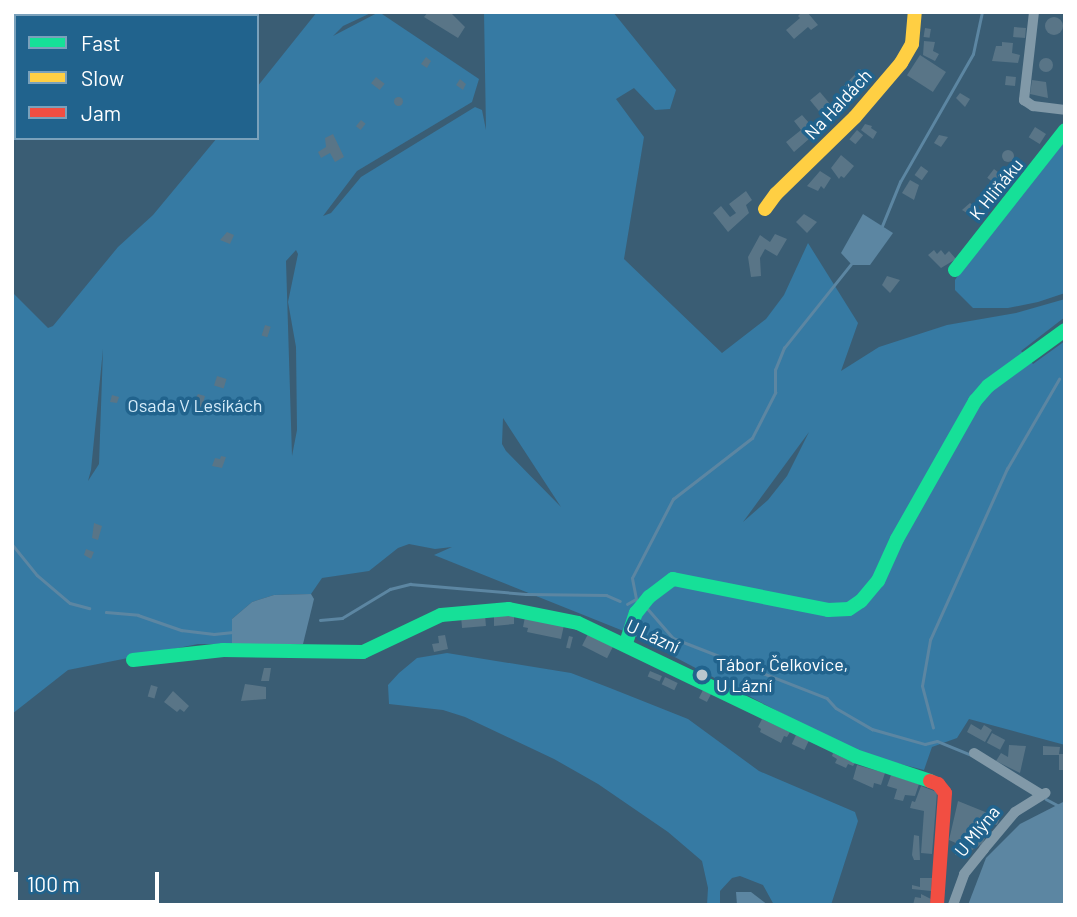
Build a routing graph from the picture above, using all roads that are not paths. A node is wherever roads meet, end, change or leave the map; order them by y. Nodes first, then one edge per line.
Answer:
1 (915, 12) edge
2 (1034, 12) edge
3 (1065, 110) edge
4 (1065, 131) edge
5 (765, 209) dead end
6 (955, 270) dead end
7 (1065, 330) edge
8 (626, 643) junction
9 (133, 660) dead end
10 (974, 752) dead end
11 (937, 905) edge
12 (953, 905) edge

1 - 5 street, Na Haldách
2 - 3 street
4 - 6 street, K Hliňáku
7 - 8 street
8 - 9 street, U Lázní
8 - 11 street, U Lázní
10 - 12 street, U Mlýna

